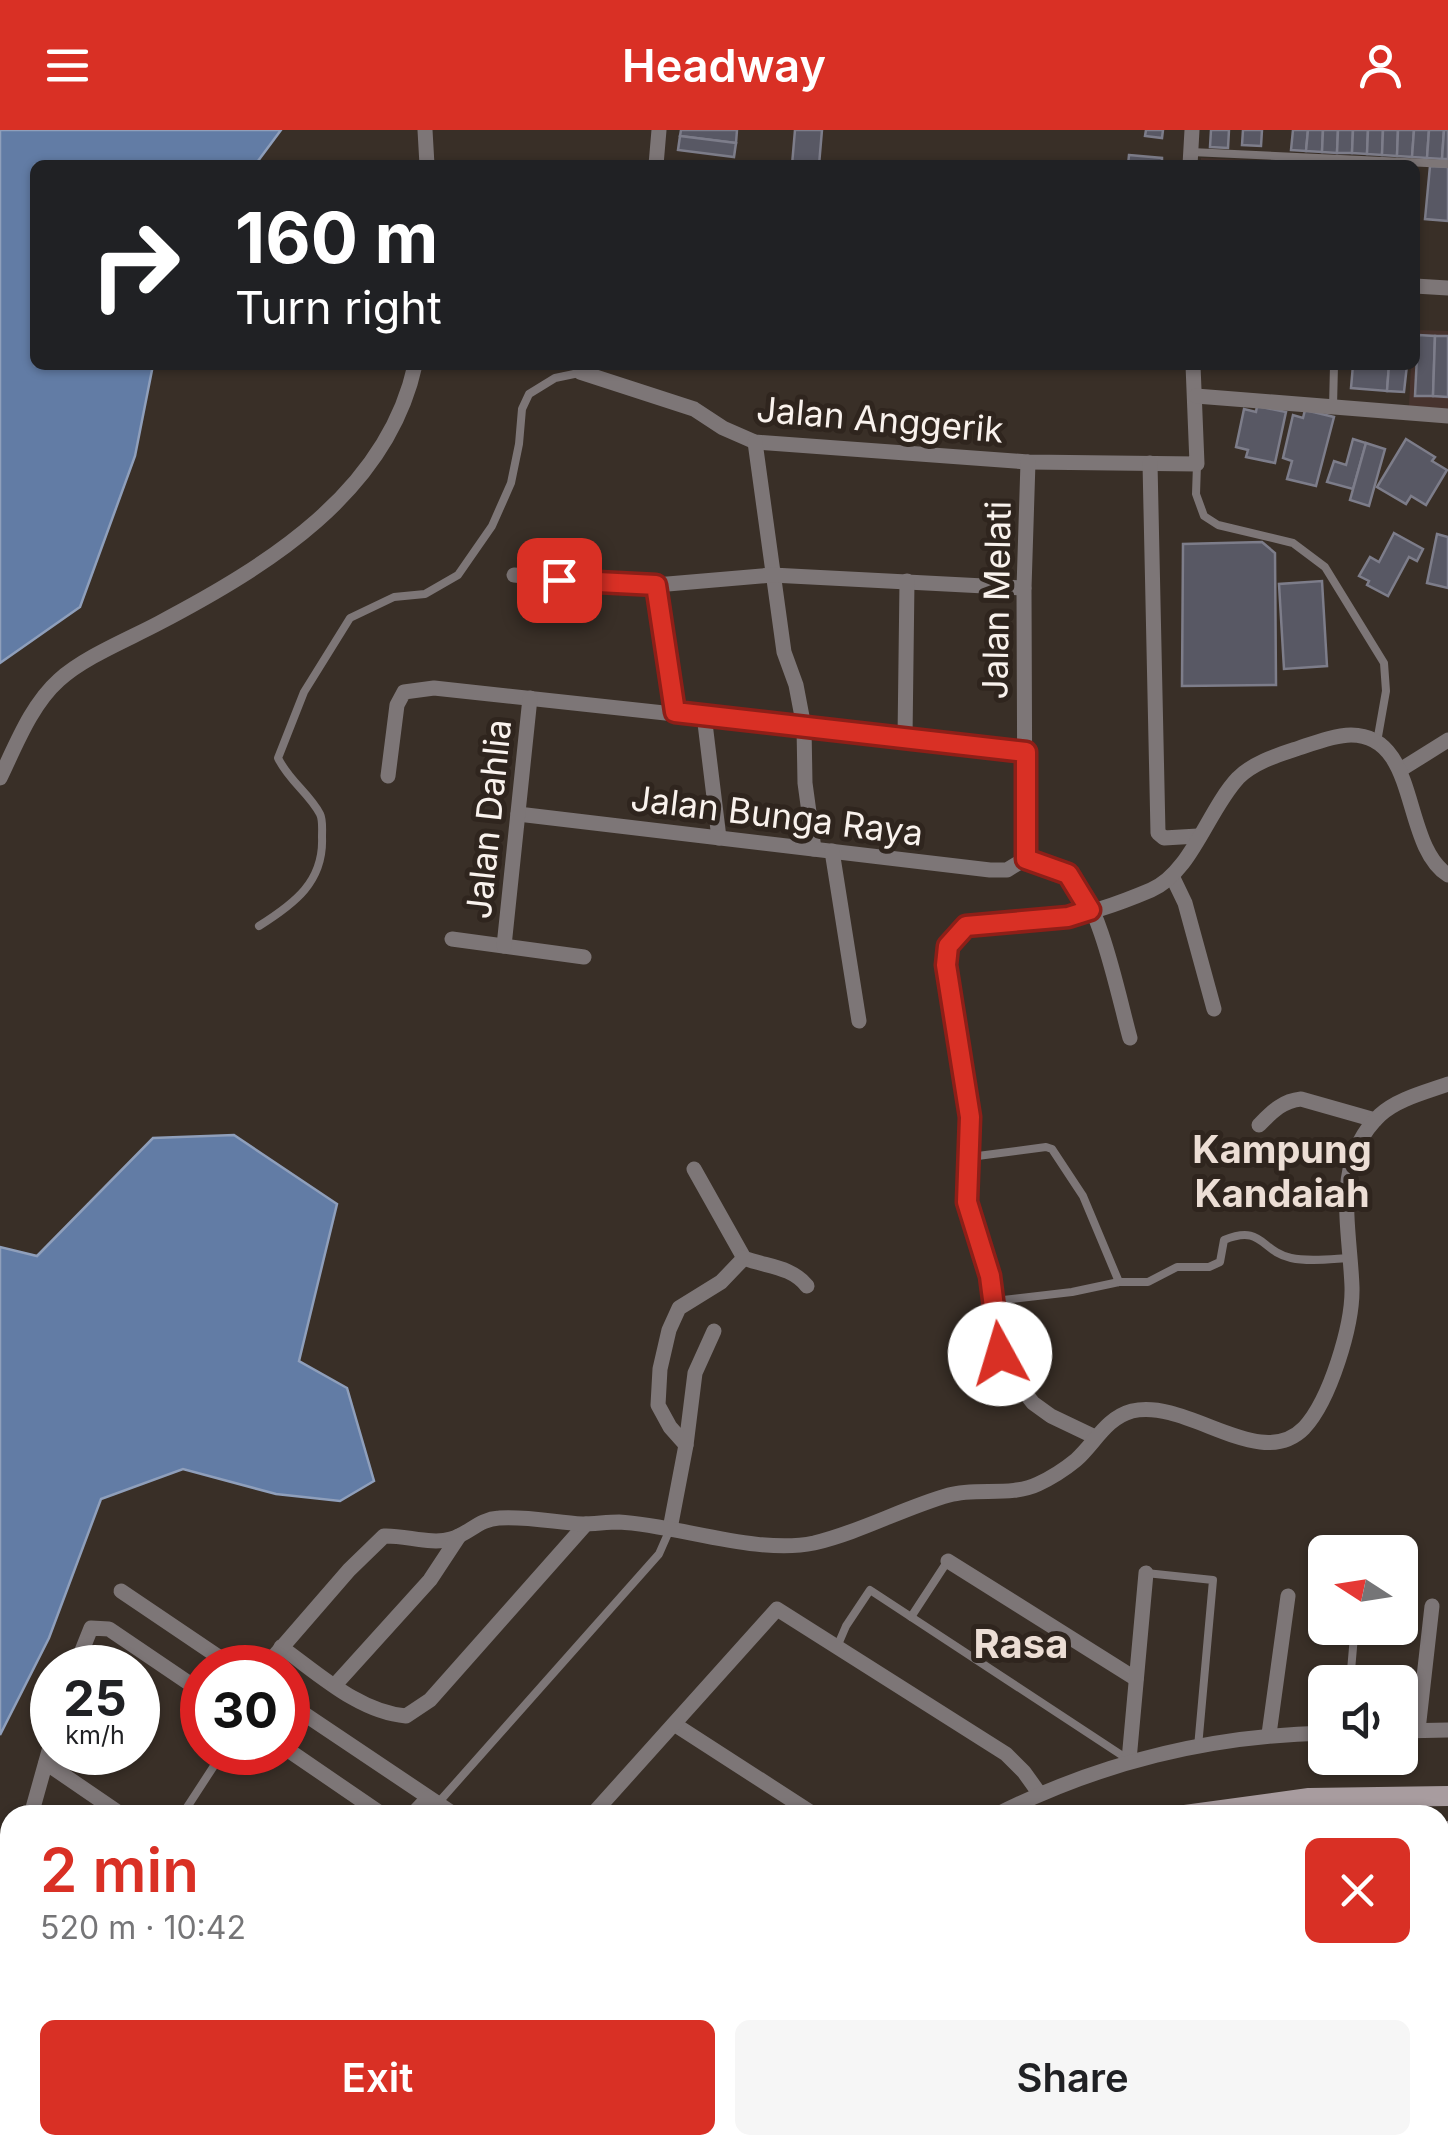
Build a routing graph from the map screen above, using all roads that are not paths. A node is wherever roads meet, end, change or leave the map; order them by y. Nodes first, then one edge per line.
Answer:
1 (425, 130) edge
2 (659, 130) edge
3 (1192, 130) edge
4 (1190, 158) edge
5 (427, 160) edge
6 (656, 160) edge
7 (1276, 160) edge
8 (1420, 163) edge
9 (1448, 164) edge
10 (1420, 286) edge
11 (1448, 288) edge
12 (414, 370) edge
13 (579, 370) edge
14 (585, 370) edge
15 (1193, 370) edge
16 (1334, 370) edge
17 (1196, 396) junction
18 (1334, 407) junction
19 (1448, 416) edge
20 (755, 442) junction
21 (1028, 462) junction
22 (1150, 463) junction
23 (1197, 464) junction
24 (514, 575) dead end
25 (772, 575) junction
26 (907, 581) junction
27 (656, 585) junction
28 (1024, 588) junction
29 (530, 698) junction
30 (675, 712) junction
31 (704, 715) junction
32 (804, 727) junction
33 (905, 738) junction
34 (1448, 740) edge
35 (1377, 742) junction
36 (1026, 752) junction
37 (1400, 770) junction
38 (388, 776) dead end
39 (0, 778) edge
40 (518, 814) junction
41 (1198, 836) junction
42 (719, 838) junction
43 (814, 849) junction
44 (832, 852) junction
45 (1026, 859) junction
46 (1448, 875) edge
47 (1173, 878) junction
48 (1090, 910) junction
49 (259, 926) dead end
50 (452, 938) dead end
51 (504, 946) junction
52 (584, 956) dead end
53 (1214, 1010) dead end
54 (859, 1020) dead end
55 (1130, 1038) dead end
56 (1448, 1084) edge
57 (1376, 1120) junction
58 (1259, 1125) dead end
59 (970, 1157) junction
60 (694, 1169) dead end
61 (744, 1258) junction
62 (1350, 1258) junction
63 (1119, 1282) junction
64 (807, 1286) dead end
65 (994, 1300) junction
66 (714, 1331) dead end
67 (1095, 1437) junction
68 (686, 1445) junction
69 (586, 1524) junction
70 (670, 1529) junction
71 (458, 1536) junction
72 (948, 1561) joint
73 (1146, 1573) joint
74 (121, 1591) dead end
75 (1288, 1596) dead end
76 (1440, 1605) edge
77 (911, 1616) junction
78 (84, 1645) edge
79 (133, 1645) edge
80 (201, 1645) edge
81 (283, 1645) edge
82 (837, 1647) junction
83 (310, 1667) edge
84 (1136, 1679) junction
85 (335, 1685) junction
86 (310, 1718) edge
87 (674, 1724) junction
88 (1418, 1730) joint
89 (1448, 1730) edge
90 (1308, 1733) edge
91 (1269, 1734) junction
92 (1198, 1747) junction
93 (1129, 1760) junction
94 (310, 1765) edge
95 (42, 1775) edge
96 (64, 1775) edge
97 (208, 1775) edge
98 (1039, 1793) junction
99 (1448, 1796) edge
100 (433, 1801) junction
101 (33, 1805) edge
102 (107, 1805) edge
103 (189, 1805) edge
104 (368, 1805) edge
105 (427, 1805) edge
106 (439, 1805) edge
107 (601, 1805) edge
108 (800, 1805) edge
109 (1016, 1805) edge
110 (1258, 1805) edge
111 (1359, 1805) edge
112 (1374, 1805) edge

1 - 5 street
2 - 6 street
3 - 4 street
4 - 7 lane
8 - 9 lane
10 - 11 street
12 - 39 street
13 - 49 lane
14 - 20 street, Jalan Anggerik
15 - 17 street
16 - 18 lane
17 - 18 street
17 - 23 street
18 - 19 street
20 - 21 street, Jalan Anggerik
20 - 25 street
21 - 22 street, Jalan Anggerik
21 - 28 street, Jalan Melati
22 - 23 street, Jalan Anggerik
22 - 41 street
23 - 35 lane
24 - 27 street
25 - 26 street
25 - 27 street
25 - 32 street
26 - 28 street
26 - 33 street
27 - 30 street
28 - 36 street, Jalan Melati
29 - 30 street
29 - 38 street
29 - 40 street, Jalan Dahlia
30 - 31 street
31 - 32 street
31 - 42 street
32 - 33 street
32 - 43 street
33 - 36 street
34 - 37 street
35 - 37 street
35 - 41 street
36 - 45 street, Jalan Melati
37 - 46 street
40 - 42 street, Jalan Bunga Raya
40 - 51 street, Jalan Dahlia
41 - 47 street
42 - 43 street, Jalan Bunga Raya
43 - 44 street, Jalan Bunga Raya
44 - 45 street, Jalan Bunga Raya
44 - 54 street
45 - 48 street
47 - 48 street
47 - 53 street
48 - 55 street
48 - 59 street
50 - 51 street
51 - 52 street
56 - 57 street
57 - 58 street
57 - 62 street
59 - 63 lane
59 - 65 street
60 - 61 street
61 - 64 street
61 - 68 street
62 - 63 lane
62 - 67 street
63 - 65 lane
65 - 67 street
66 - 68 street
67 - 70 street
68 - 70 street
69 - 70 street
69 - 71 street
69 - 85 street
70 - 100 lane
71 - 81 street
71 - 85 street
72 - 77 lane
72 - 84 street
73 - 84 street
73 - 92 lane
74 - 80 street
75 - 91 street
76 - 88 street
77 - 82 lane
77 - 93 lane
78 - 79 street
82 - 87 street
82 - 98 street
83 - 85 street
84 - 93 street
86 - 100 street
87 - 107 street
87 - 108 street
88 - 89 street
90 - 91 street
91 - 92 street
92 - 93 street
93 - 98 street
94 - 104 street
95 - 101 street
96 - 102 street
97 - 103 lane
98 - 109 street
99 - 112 main road
100 - 105 street
100 - 106 street
110 - 111 main road

